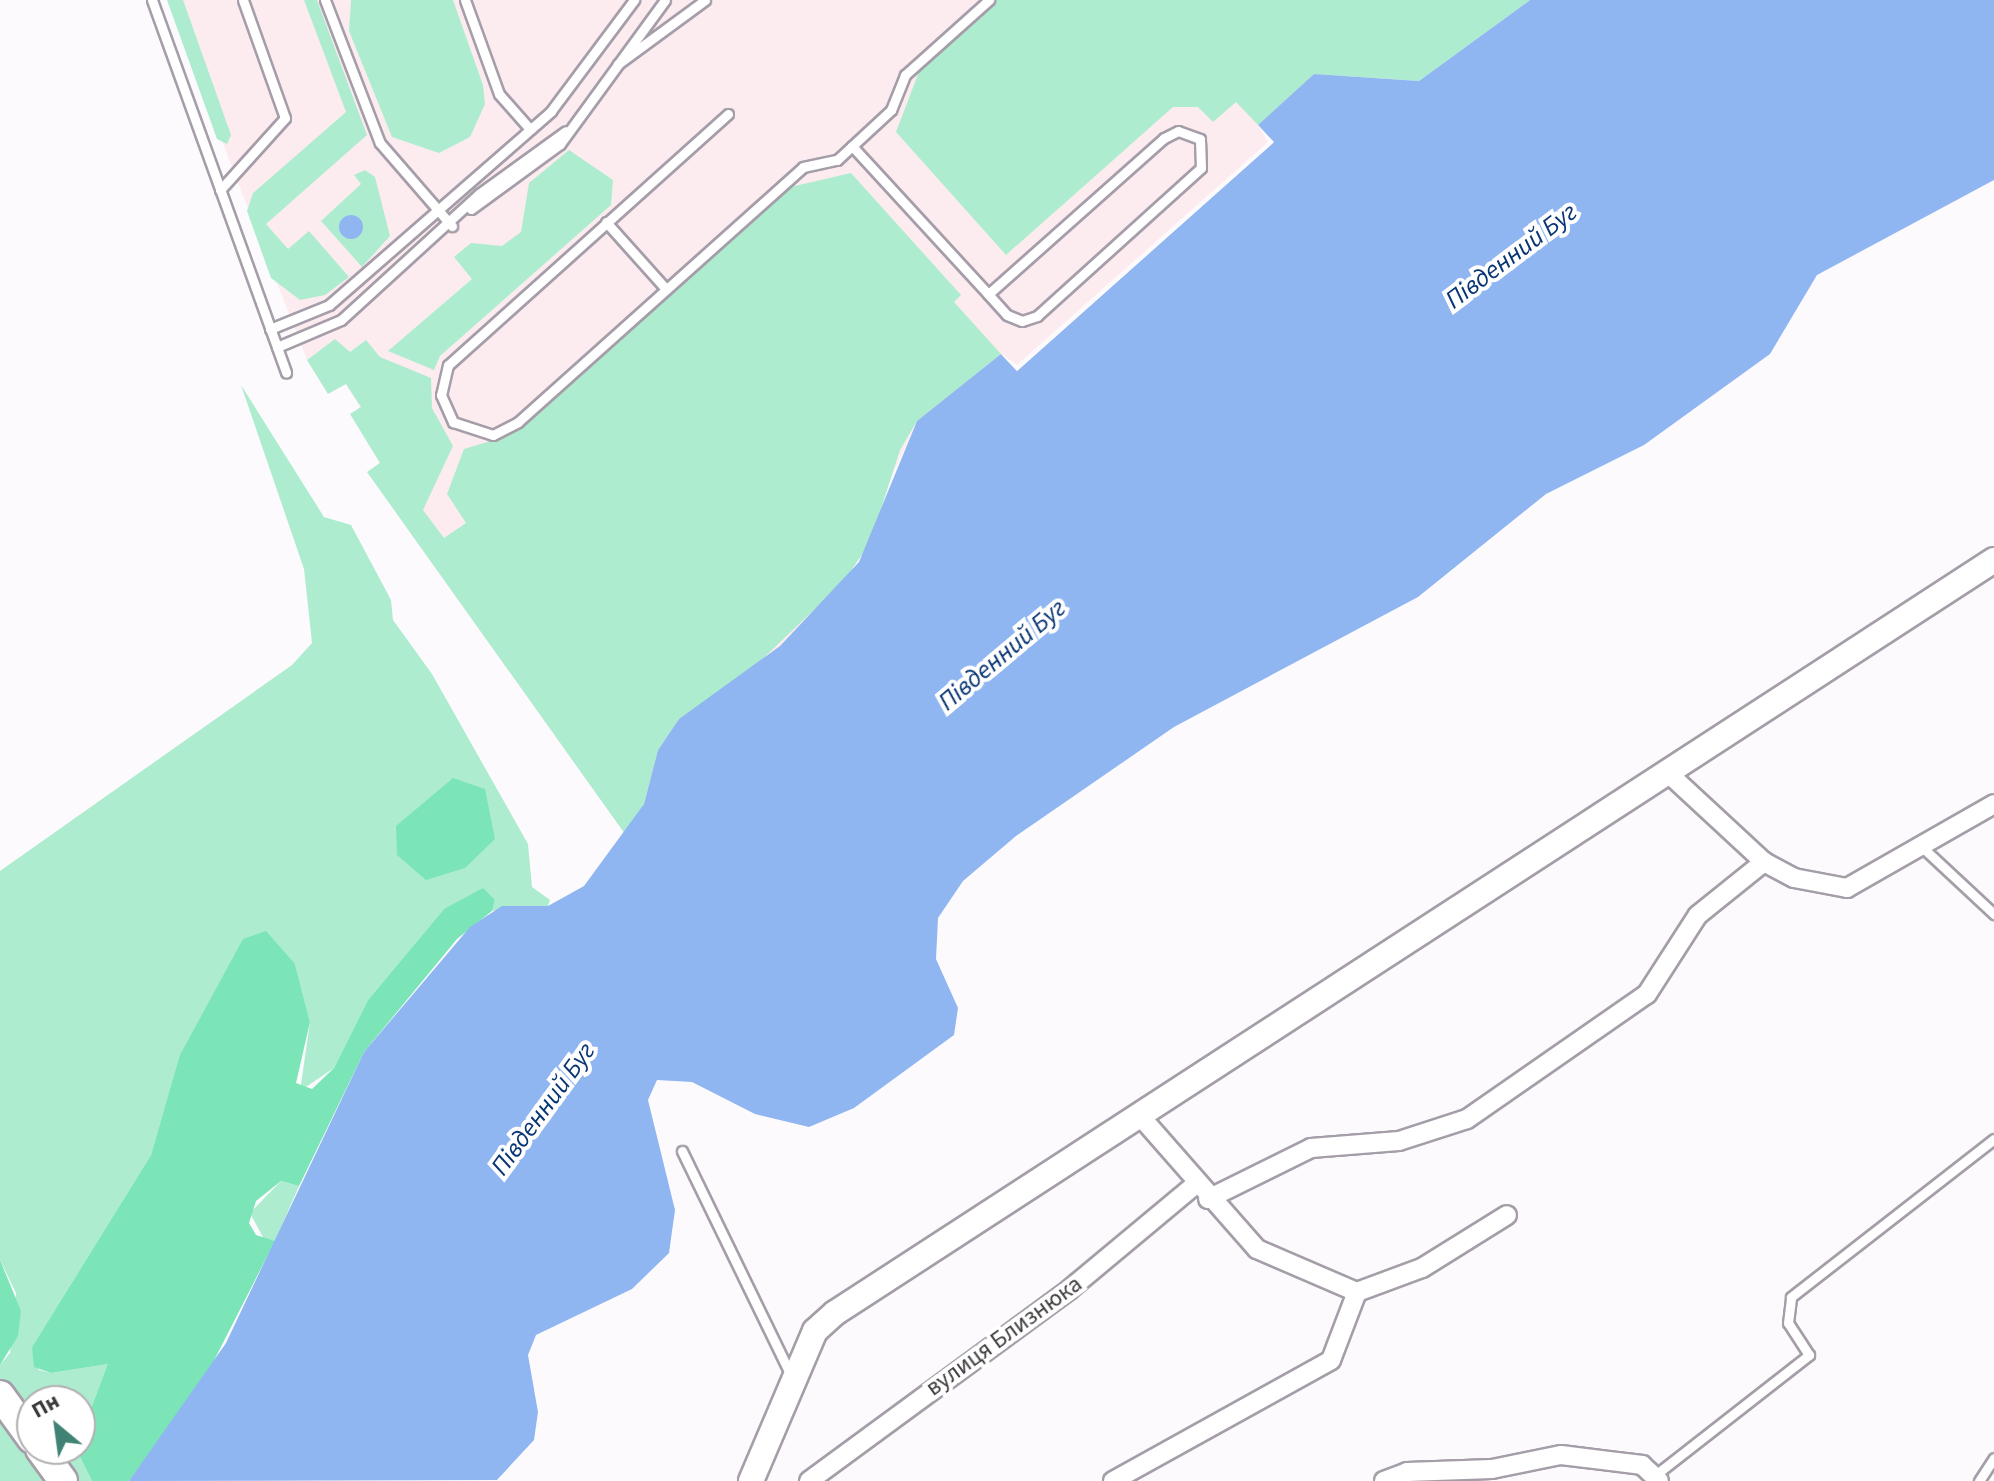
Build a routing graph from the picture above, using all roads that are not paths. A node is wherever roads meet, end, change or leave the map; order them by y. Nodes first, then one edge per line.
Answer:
1 (152, 0) edge
2 (243, 0) edge
3 (325, 0) edge
4 (334, 0) edge
5 (465, 0) edge
6 (634, 0) edge
7 (665, 0) edge
8 (705, 0) edge
9 (989, 0) edge
10 (337, 35) junction
11 (612, 68) junction
12 (728, 114) dead end
13 (530, 129) junction
14 (556, 139) junction
15 (852, 146) junction
16 (220, 190) junction
17 (471, 209) junction
18 (438, 210) junction
19 (606, 222) junction
20 (452, 226) junction
21 (666, 289) junction
22 (988, 294) junction
23 (270, 329) junction
24 (277, 347) junction
25 (286, 373) dead end
26 (1994, 560) edge
27 (1668, 773) junction
28 (1994, 804) edge
29 (1921, 846) junction
30 (1764, 862) junction
31 (1994, 914) edge
32 (1141, 1117) junction
33 (1994, 1139) edge
34 (682, 1151) dead end
35 (1201, 1192) junction
36 (1507, 1215) dead end
37 (1357, 1292) junction
38 (794, 1381) junction
39 (0, 1395) edge
40 (16, 1417) edge
41 (1994, 1458) edge
42 (1656, 1478) edge
43 (751, 1481) edge
44 (809, 1481) edge
45 (1113, 1481) edge
46 (1384, 1481) edge
47 (1979, 1481) edge

1 - 16 lane
2 - 16 lane
3 - 10 lane
4 - 10 lane
5 - 13 lane
6 - 13 lane
7 - 11 lane
8 - 11 lane
9 - 15 lane
10 - 18 lane
11 - 14 lane
12 - 19 lane
13 - 18 lane
14 - 17 lane
14 - 17 lane
15 - 21 lane
15 - 22 lane
16 - 23 lane
17 - 20 lane
18 - 20 lane
18 - 23 lane
19 - 21 lane
19 - 21 lane
20 - 24 lane
22 - 22 lane
23 - 24 lane
24 - 25 lane
26 - 27 street
27 - 30 street
27 - 32 street
28 - 29 street
29 - 30 street
29 - 31 lane
30 - 35 street, вулиця Близнюка
32 - 35 street
32 - 38 street
33 - 42 lane
34 - 38 lane
35 - 37 street
35 - 44 street, вулиця Близнюка
36 - 37 street
37 - 45 street
38 - 43 street
39 - 40 main road
41 - 47 lane
42 - 46 street

